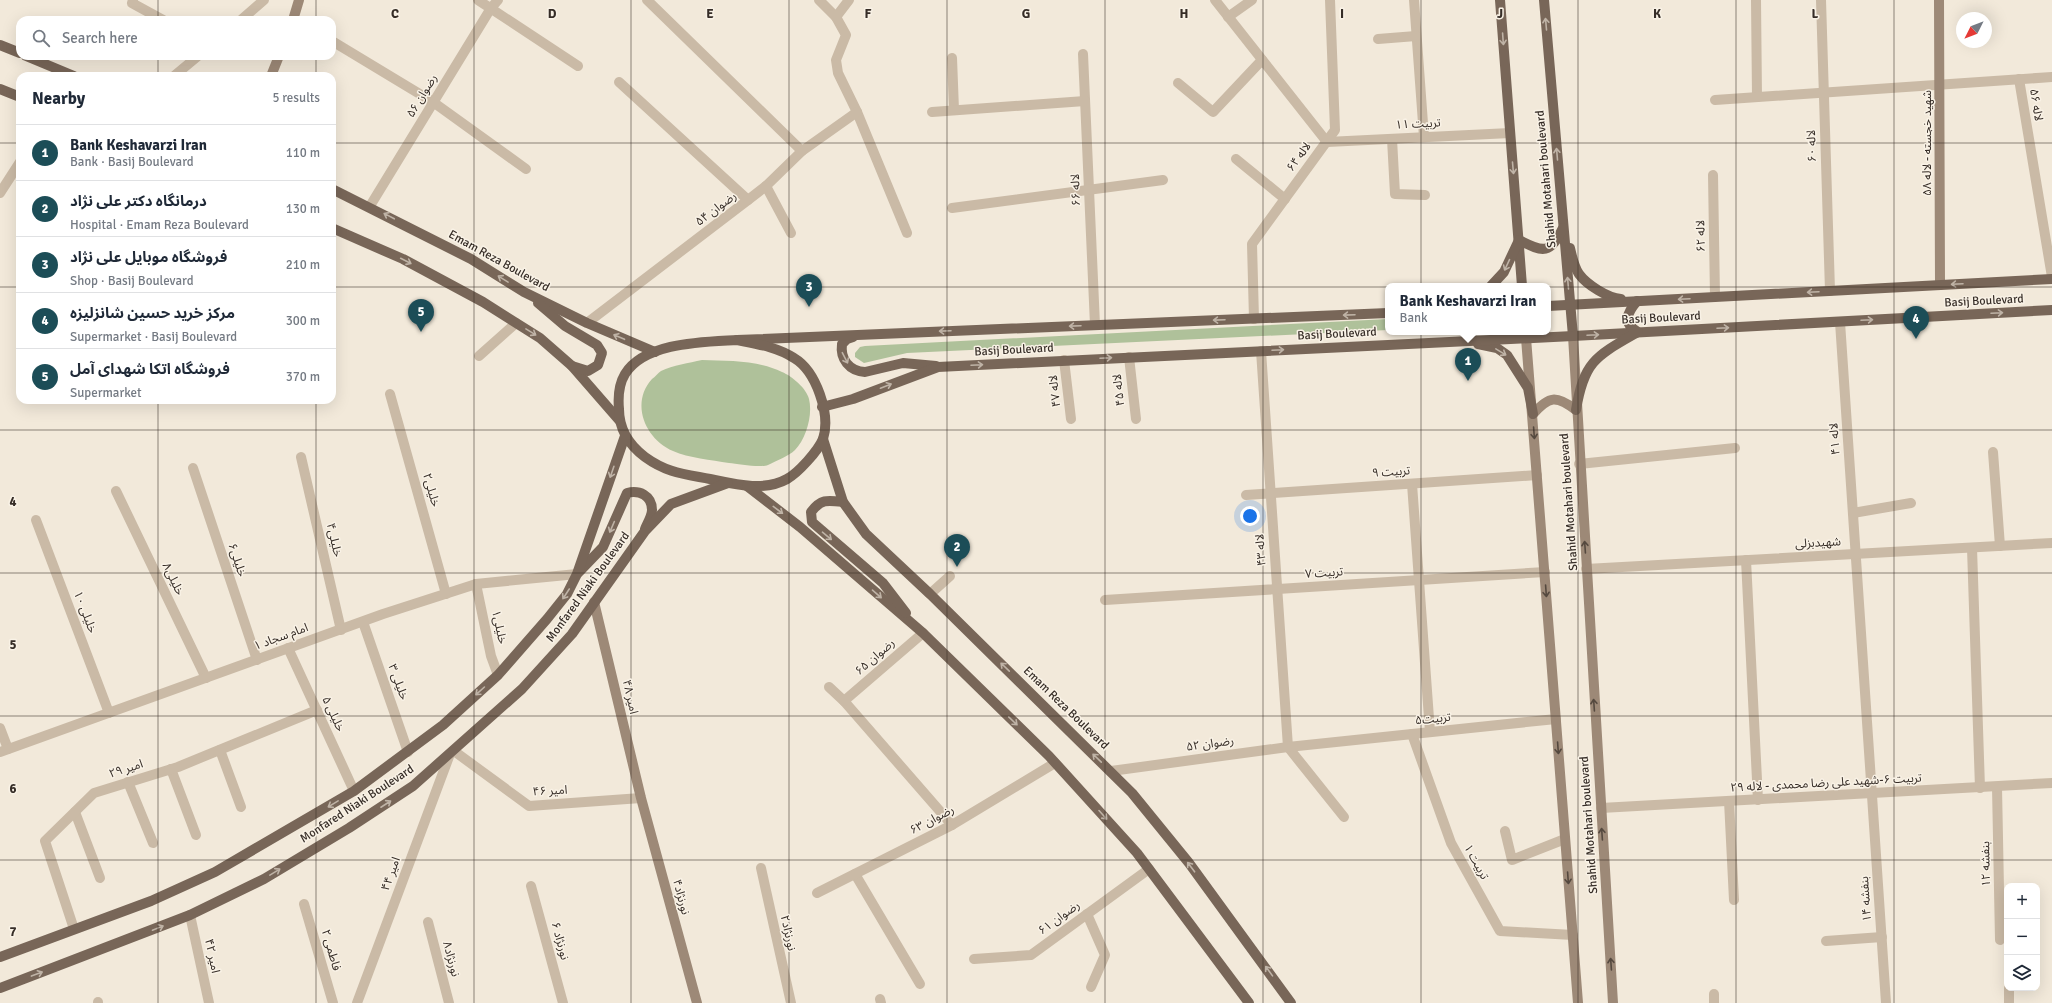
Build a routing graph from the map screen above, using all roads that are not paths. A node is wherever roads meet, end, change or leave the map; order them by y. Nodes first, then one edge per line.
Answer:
1 (133, 0) edge
2 (264, 0) edge
3 (299, 0) edge
4 (478, 0) edge
5 (498, 0) edge
6 (647, 0) edge
7 (819, 0) edge
8 (849, 0) edge
9 (1215, 0) edge
10 (1252, 0) edge
11 (1330, 0) edge
12 (1414, 0) edge
13 (1500, 0) edge
14 (1544, 0) edge
15 (1756, 0) edge
16 (1821, 0) edge
17 (1939, 0) edge
18 (491, 8) junction
19 (156, 16) edge
20 (246, 16) edge
21 (296, 16) edge
22 (836, 17) junction
23 (1228, 17) junction
24 (1416, 36) junction
25 (1378, 39) dead end
26 (336, 43) edge
27 (0, 45) edge
28 (16, 52) edge
29 (1083, 54) dead end
30 (952, 58) dead end
31 (36, 60) edge
32 (193, 60) edge
33 (278, 60) edge
34 (1262, 60) junction
35 (578, 66) dead end
36 (64, 72) edge
37 (179, 72) edge
38 (273, 72) edge
39 (2052, 77) edge
40 (2019, 79) junction
41 (619, 82) dead end
42 (1178, 83) dead end
43 (1939, 85) junction
44 (0, 89) edge
45 (1824, 93) junction
46 (16, 95) edge
47 (1757, 97) junction
48 (1715, 100) dead end
49 (1085, 101) junction
50 (432, 102) junction
51 (954, 110) junction
52 (857, 112) junction
53 (932, 112) dead end
54 (1510, 133) junction
55 (1424, 137) junction
56 (1392, 138) junction
57 (1326, 142) junction
58 (802, 151) junction
59 (1236, 159) dead end
60 (16, 168) edge
61 (526, 169) dead end
62 (1713, 175) dead end
63 (1164, 180) dead end
64 (766, 186) junction
65 (1089, 189) junction
66 (336, 191) edge
67 (0, 193) edge
68 (1424, 195) dead end
69 (1285, 199) junction
70 (748, 200) junction
71 (370, 206) junction
72 (952, 208) dead end
73 (1564, 228) junction
74 (336, 230) edge
75 (791, 232) dead end
76 (907, 233) dead end
77 (1519, 240) junction
78 (2052, 278) edge
79 (1494, 283) edge
80 (1522, 283) edge
81 (1940, 285) junction
82 (1830, 291) junction
83 (524, 292) junction
84 (1715, 297) junction
85 (1637, 301) junction
86 (1570, 305) junction
87 (1551, 306) edge
88 (2052, 310) edge
89 (1385, 313) edge
90 (1254, 318) junction
91 (1840, 322) junction
92 (516, 323) junction
93 (587, 323) junction
94 (1095, 325) junction
95 (1638, 332) junction
96 (862, 335) junction
97 (1472, 335) edge
98 (1526, 335) edge
99 (1573, 336) junction
100 (737, 340) junction
101 (1464, 341) junction
102 (1261, 351) junction
103 (655, 352) junction
104 (479, 356) dead end
105 (1129, 357) junction
106 (1064, 360) junction
107 (572, 366) junction
108 (938, 367) junction
109 (390, 394) dead end
110 (822, 407) junction
111 (1576, 410) junction
112 (1533, 414) junction
113 (1071, 419) dead end
114 (1136, 419) dead end
115 (619, 420) junction
116 (625, 436) junction
117 (823, 439) junction
118 (1735, 448) dead end
119 (1993, 452) dead end
120 (301, 457) dead end
121 (1579, 464) junction
122 (193, 468) dead end
123 (1537, 475) junction
124 (728, 483) junction
125 (1412, 484) junction
126 (747, 486) junction
127 (116, 491) dead end
128 (1270, 493) junction
129 (1246, 495) dead end
130 (842, 502) junction
131 (1910, 503) dead end
132 (1853, 513) junction
133 (36, 520) dead end
134 (645, 531) junction
135 (2052, 543) edge
136 (2000, 546) junction
137 (1972, 548) junction
138 (1856, 554) junction
139 (1746, 560) junction
140 (1586, 569) junction
141 (1545, 572) junction
142 (577, 574) junction
143 (950, 576) dead end
144 (1419, 580) junction
145 (476, 584) junction
146 (1277, 589) junction
147 (446, 594) junction
148 (930, 594) junction
149 (1105, 600) dead end
150 (594, 602) junction
151 (363, 622) junction
152 (341, 630) junction
153 (923, 633) junction
154 (288, 648) junction
155 (257, 660) junction
156 (498, 675) junction
157 (206, 678) junction
158 (829, 687) dead end
159 (844, 701) junction
160 (317, 710) junction
161 (110, 713) junction
162 (1556, 719) junction
163 (0, 728) edge
164 (1430, 732) junction
165 (1412, 734) junction
166 (1313, 744) joint
167 (1288, 747) junction
168 (4, 750) edge
169 (220, 750) junction
170 (408, 752) junction
171 (452, 753) junction
172 (1055, 764) junction
173 (171, 769) junction
174 (1111, 771) junction
175 (128, 782) junction
176 (2052, 784) edge
177 (1997, 787) junction
178 (1980, 788) junction
179 (354, 791) junction
180 (1872, 794) junction
181 (641, 798) junction
182 (1758, 800) junction
183 (1729, 801) junction
184 (241, 807) dead end
185 (1601, 808) junction
186 (75, 812) junction
187 (1344, 817) dead end
188 (952, 826) junction
189 (1505, 832) dead end
190 (196, 834) dead end
191 (1566, 839) junction
192 (153, 843) dead end
193 (761, 868) dead end
194 (1149, 868) junction
195 (855, 874) junction
196 (100, 878) dead end
197 (531, 886) dead end
198 (817, 893) dead end
199 (1734, 900) dead end
200 (304, 904) dead end
201 (1087, 914) junction
202 (190, 915) junction
203 (428, 922) dead end
204 (74, 929) junction
205 (1573, 935) junction
206 (1882, 936) junction
207 (2000, 940) dead end
208 (1826, 941) dead end
209 (0, 957) edge
210 (974, 959) dead end
211 (920, 984) dead end
212 (1091, 987) dead end
213 (0, 988) edge
214 (2009, 991) edge
215 (209, 1003) edge
216 (333, 1003) edge
217 (357, 1003) edge
218 (449, 1003) edge
219 (563, 1003) edge
220 (697, 1003) edge
221 (791, 1003) edge
222 (1249, 1003) edge
223 (1291, 1003) edge
224 (1578, 1003) edge
225 (1613, 1003) edge
226 (1886, 1003) edge
227 (2009, 1003) edge

1 - 19 street
2 - 20 street
3 - 21 main road
4 - 18 street
5 - 18 street, رضوان ۵۶
6 - 58 street
7 - 22 street
8 - 22 street
9 - 23 street
10 - 23 street
11 - 57 street, لاله ۶۴
12 - 24 street
13 -> 54 main road
73 -> 14 main road, Shahid Motahari boulevard
15 - 47 street
16 - 45 street, لاله ۶۰
17 - 43 main road, شهید خجسته - لاله ۵۸
18 - 35 street
18 - 50 street, رضوان ۵۶
22 - 52 street
23 - 34 street
24 - 25 street
24 - 55 street
26 - 50 street
27 - 28 main road
29 - 49 street, لاله ۶۶
30 - 51 street
31 - 36 main road
32 - 37 street
33 - 38 main road
34 - 42 street
34 - 57 street
39 - 40 street
40 - 43 street
40 - 78 street, لاله ۵۶
41 - 70 street
43 - 45 street
43 - 81 main road, شهید خجسته - لاله ۵۸
44 - 46 main road
45 - 47 street
45 - 82 street, لاله ۶۰
47 - 48 street
49 - 51 street
49 - 65 street, لاله ۶۶
50 - 61 street
50 - 71 street, رضوان ۵۶
51 - 53 street
52 - 58 street, رضوان ۵۴
52 - 76 street
54 - 55 street, تربیت ۱۱
54 -> 77 main road
55 - 56 street, تربیت ۱۱
56 - 57 street, تربیت ۱۱
56 - 68 street
57 - 69 street, لاله ۶۴
58 - 64 street, رضوان ۵۴
59 - 69 street
60 - 67 street
62 - 84 street, لاله ۶۲
63 - 65 street
64 - 70 street, رضوان ۵۴
64 - 75 street
65 - 72 street
65 - 94 street, لاله ۶۶
66 - 71 main road, Emam Reza Boulevard
69 - 90 street, لاله ۶۴
70 - 93 street, رضوان ۵۴
83 -> 71 main road, Emam Reza Boulevard
73 - 77 main road
73 - 85 main road
86 -> 73 main road, Shahid Motahari boulevard
74 -> 92 main road
77 -> 79 main road
77 - 80 main road
78 -> 81 main road, Basij Boulevard
81 - 82 main road, Basij Boulevard
82 -> 84 main road, Basij Boulevard
83 - 93 main road, Emam Reza Boulevard
83 - 107 main road
84 -> 85 main road, Basij Boulevard
85 - 86 main road, Basij Boulevard
85 - 95 main road
86 - 87 main road, Basij Boulevard
86 - 99 main road, Shahid Motahari boulevard
91 -> 88 main road, Basij Boulevard
89 -> 90 main road, Basij Boulevard
90 -> 94 main road, Basij Boulevard
95 -> 91 main road, Basij Boulevard
91 - 132 street, لاله ۴۱
92 - 104 street
92 -> 107 main road
103 -> 93 main road, Emam Reza Boulevard
94 -> 96 main road, Basij Boulevard
99 -> 95 main road, Basij Boulevard
95 - 111 main road
96 - 100 main road, Basij Boulevard
96 -> 108 main road
97 - 101 main road
98 - 99 main road, Basij Boulevard
98 - 101 main road, Basij Boulevard
98 - 112 main road, Shahid Motahari boulevard
99 - 111 main road, Shahid Motahari boulevard
100 - 103 main road
100 - 110 main road
102 -> 101 main road, Basij Boulevard
101 -> 112 main road
102 - 105 main road, Basij Boulevard
102 - 128 street, لاله ۴۳
103 - 115 main road
106 -> 105 main road, Basij Boulevard
105 - 114 street, لاله ۴۵
108 -> 106 main road, Basij Boulevard
106 - 113 street, لاله ۴۷
107 - 115 main road
110 -> 108 main road, Basij Boulevard
109 - 147 street, خلیلی۲
110 - 117 main road
111 - 112 main road
111 - 121 main road, Shahid Motahari boulevard
112 -> 123 main road, Shahid Motahari boulevard
115 - 116 main road
116 - 124 main road
116 -> 142 main road, Monfared Niaki Boulevard
117 - 126 main road
117 - 130 main road, Emam Reza Boulevard
118 - 121 street
119 - 136 street
120 - 152 street, خلیلی۴
140 -> 121 main road, Shahid Motahari boulevard
122 - 155 street, خلیلی۶
123 - 125 street, تربیت ۹
123 - 141 main road, Shahid Motahari boulevard
124 - 126 main road
124 - 134 main road, Monfared Niaki Boulevard
125 - 128 street, تربیت ۹
125 - 144 street
126 -> 153 main road
127 - 157 street, خلیلی۸
128 - 129 street, تربیت ۹
128 - 146 street, لاله ۴۳
130 - 148 main road, Emam Reza Boulevard
130 -> 153 main road
131 - 132 street
132 - 138 street, لاله ۴۱
133 - 161 street, خلیلی ۱۰
134 -> 142 main road
134 - 150 main road, Monfared Niaki Boulevard
135 - 136 street, شهیدبزلی
136 - 137 street, شهیدبزلی
137 - 138 street, شهیدبزلی
137 - 178 street
138 - 139 street, شهیدبزلی
138 - 180 street, بنفشه ۱۴
139 - 140 street, شهیدبزلی
139 - 182 street
185 -> 140 main road, Shahid Motahari boulevard
141 - 144 street, تربیت ۷
141 -> 162 main road, Shahid Motahari boulevard
142 - 145 street, امام سجاد ۱
142 -> 156 main road, Monfared Niaki Boulevard
143 - 148 street
144 - 146 street, تربیت ۷
144 - 164 street
145 - 147 street, امام سجاد ۱
145 - 156 street, خلیلی۱
146 - 149 street, تربیت ۷
146 - 167 street, لاله ۴۳
147 - 151 street, امام سجاد ۱
174 -> 148 main road, Emam Reza Boulevard
150 - 171 main road, Monfared Niaki Boulevard
150 - 181 main road, امیر ۴۸
151 - 152 street, امام سجاد ۱
151 - 170 street, خلیلی ۳
152 - 154 street, امام سجاد ۱
153 - 159 street, رضوان ۶۵
153 -> 172 main road
154 - 155 street, امام سجاد ۱
154 - 160 street, خلیلی ۵
155 - 157 street, امام سجاد ۱
156 -> 170 main road, Monfared Niaki Boulevard
157 - 161 street, امام سجاد ۱
158 - 159 street
159 - 188 street
160 - 169 street, امیر ۲۹
160 - 179 street, خلیلی ۵
161 - 168 street, امام سجاد ۱
162 - 164 street, تربیت۵
162 -> 191 main road, Shahid Motahari boulevard
163 - 168 street
164 - 165 street, تربیت۵
165 - 166 street, تربیت۵
165 - 205 street, تربیت ۱
166 - 167 street, رضوان ۵۲
167 - 174 street, رضوان ۵۲
167 - 187 street
169 - 173 street, امیر ۲۹
169 - 184 street
170 - 179 main road, Monfared Niaki Boulevard
171 - 181 street, امیر ۴۶
202 -> 171 main road, Monfared Niaki Boulevard
171 - 217 street, امیر ۴۴
172 - 188 street, رضوان ۶۳
172 -> 194 main road
173 - 175 street, امیر ۲۹
173 - 190 street
223 -> 174 main road, Emam Reza Boulevard
175 - 186 street, امیر ۲۹
175 - 192 street
176 - 177 street, تربیت ۶-شهید علی رضا محمدی - لاله ۲۹
177 - 178 street, تربیت ۶-شهید علی رضا محمدی - لاله ۲۹
177 - 207 street, بنفشه ۱۲
178 - 180 street, تربیت ۶-شهید علی رضا محمدی - لاله ۲۹
179 -> 204 main road, Monfared Niaki Boulevard
180 - 182 street, تربیت ۶-شهید علی رضا محمدی - لاله ۲۹
180 - 206 street, بنفشه ۱۴
181 - 220 main road, نورنژاد۴
182 - 183 street, تربیت ۶-شهید علی رضا محمدی - لاله ۲۹
183 - 185 street, تربیت ۶-شهید علی رضا محمدی - لاله ۲۹
183 - 199 street
225 -> 185 main road, Shahid Motahari boulevard
186 - 196 street
186 - 204 street, امیر ۲۹
188 - 195 street, رضوان ۶۳
189 - 191 street
191 -> 205 main road, Shahid Motahari boulevard
193 - 221 street, نورنژاد۲
194 - 201 street, رضوان ۶۱
194 - 222 main road
195 - 198 street, رضوان ۶۳
195 - 211 street
197 - 219 street, نورنژاد ۶
200 - 216 street, فاطمی ۲
201 - 210 street, رضوان ۶۱
201 - 212 street
213 -> 202 main road, Monfared Niaki Boulevard
202 - 215 street, امیر ۴۲
203 - 218 street, نورنژاد۸
204 - 209 main road, Monfared Niaki Boulevard
205 - 224 main road, Shahid Motahari boulevard
206 - 208 street
206 - 226 street, بنفشه ۱۴
214 - 227 street

